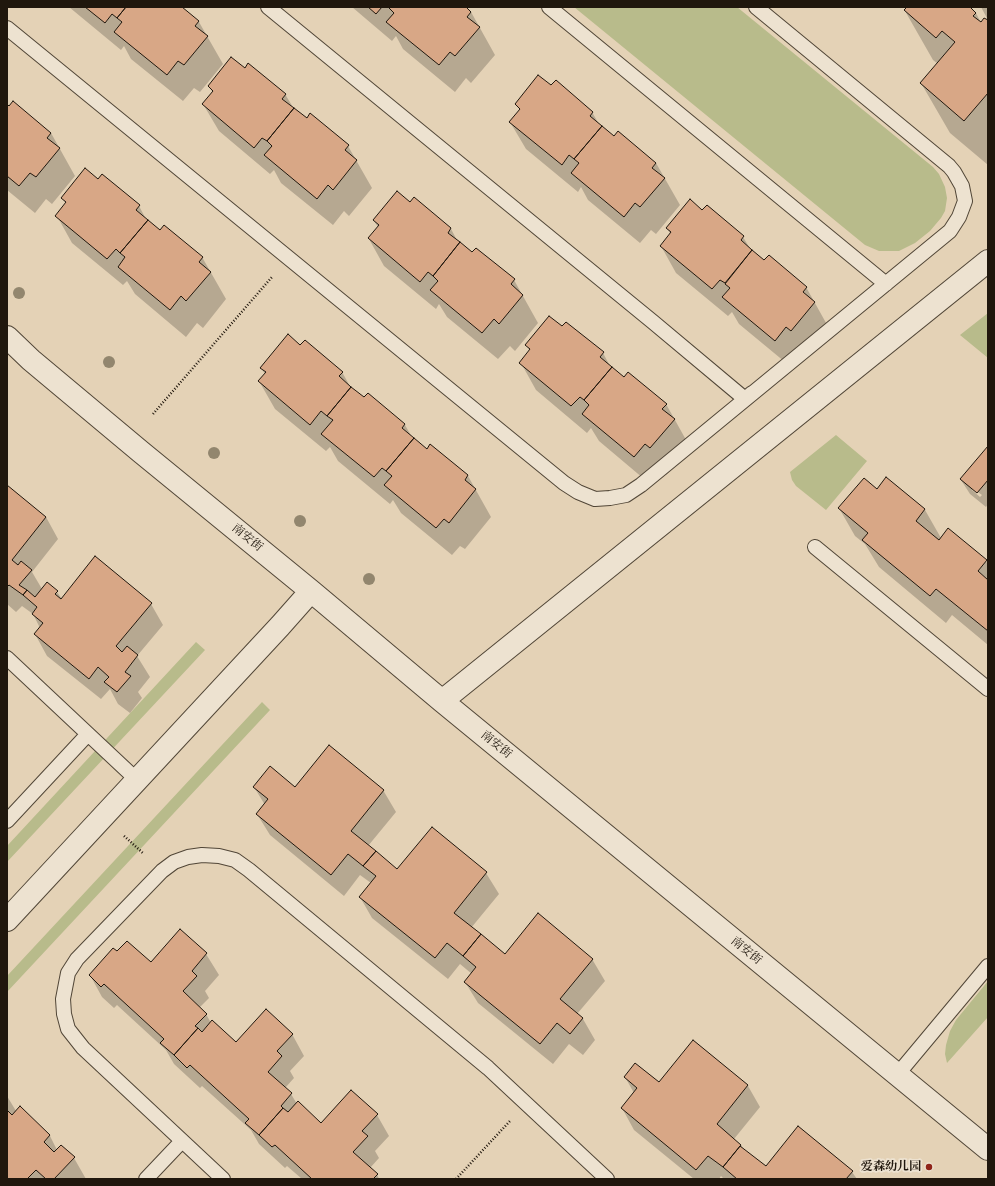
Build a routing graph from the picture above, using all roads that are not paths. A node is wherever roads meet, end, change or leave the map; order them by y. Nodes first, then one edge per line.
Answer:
1 (268, 7) edge
2 (549, 7) edge
3 (756, 7) edge
4 (7, 28) edge
5 (988, 261) edge
6 (886, 284) junction
7 (7, 337) edge
8 (800, 354) junction
9 (815, 547) dead end
10 (311, 591) junction
11 (7, 658) edge
12 (988, 689) edge
13 (442, 701) junction
14 (88, 734) junction
15 (137, 780) junction
16 (7, 821) edge
17 (7, 920) edge
18 (988, 966) edge
19 (898, 1075) junction
20 (182, 1141) junction
21 (988, 1149) edge
22 (146, 1179) edge
23 (223, 1179) edge
24 (607, 1179) edge

1 - 8 lane
2 - 6 lane
3 - 6 lane
4 - 8 lane
5 - 13 street
6 - 8 lane
7 - 10 street, 南安街
9 - 12 lane
10 - 13 street, 南安街
10 - 15 street
11 - 14 lane
13 - 19 street, 南安街
14 - 15 lane
14 - 16 lane
15 - 17 street
18 - 19 lane
19 - 21 street, 南安街
20 - 22 lane
20 - 23 lane
20 - 24 lane

